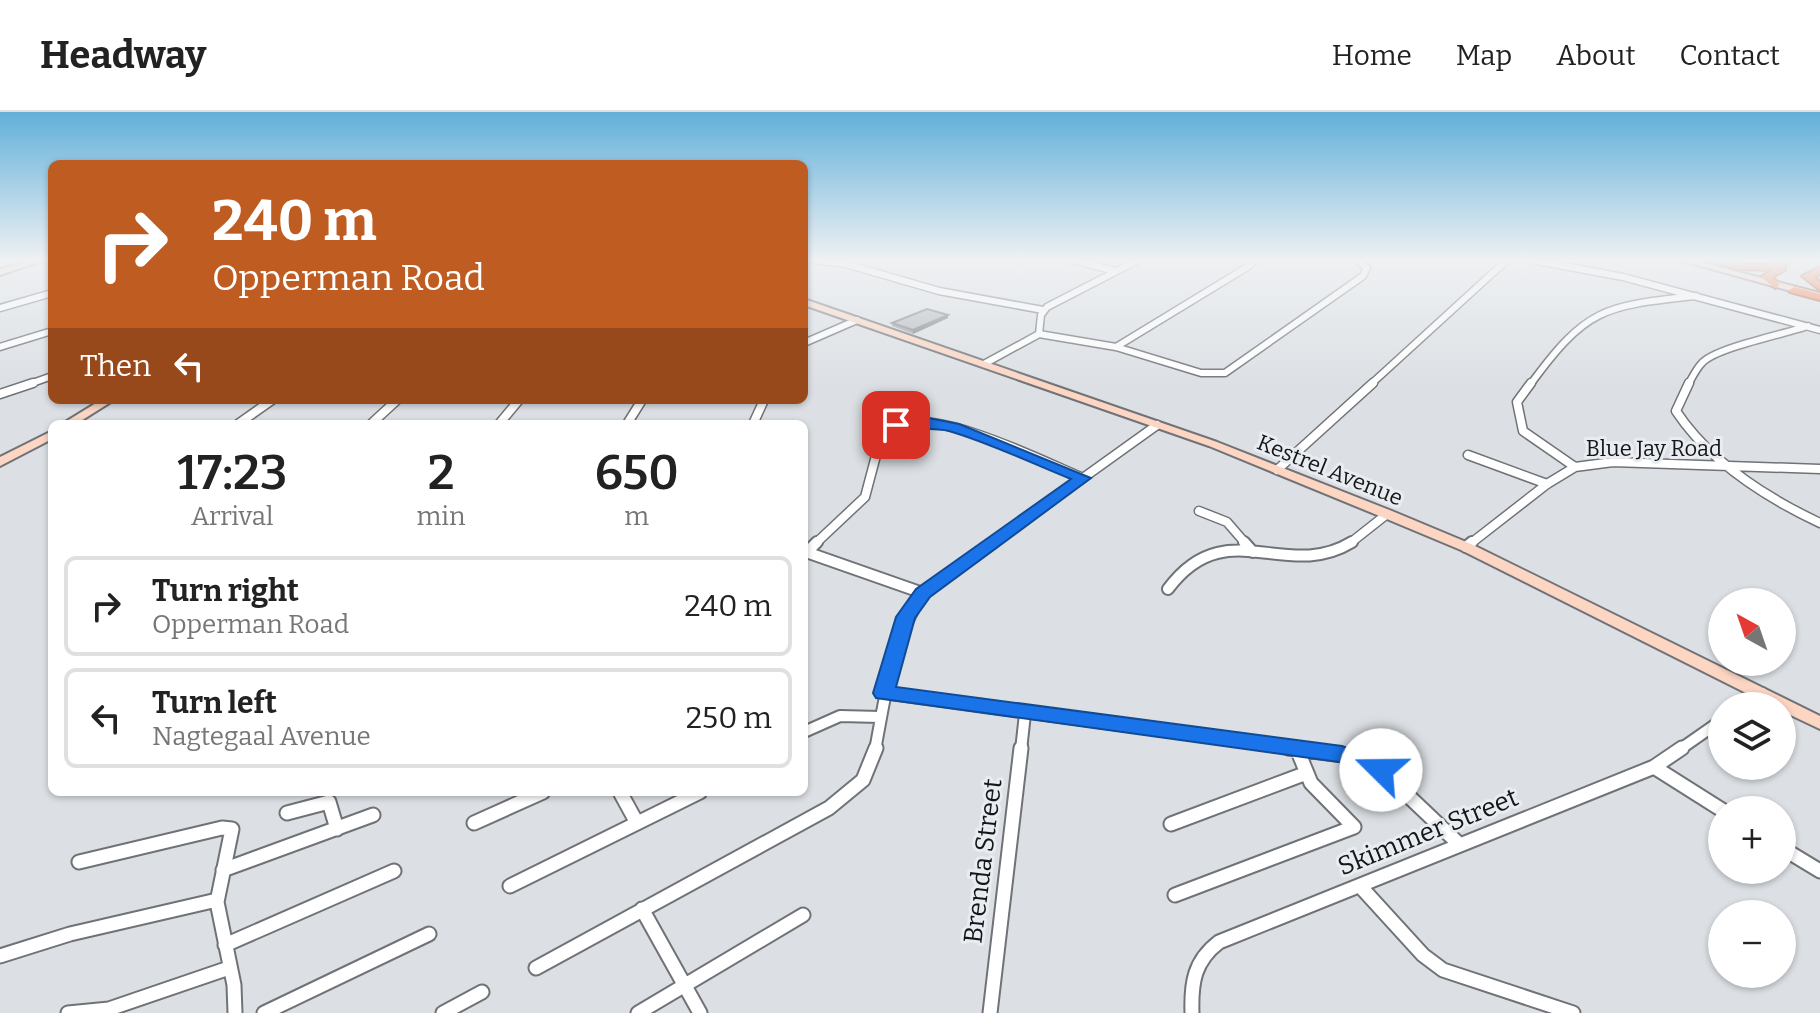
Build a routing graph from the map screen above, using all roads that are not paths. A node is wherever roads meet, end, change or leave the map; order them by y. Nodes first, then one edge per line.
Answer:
1 (21, 302) edge
2 (1001, 302) edge
3 (1058, 302) edge
4 (1190, 302) edge
5 (1327, 302) edge
6 (1461, 302) edge
7 (1646, 302) edge
8 (1719, 302) edge
9 (808, 303) edge
10 (0, 308) edge
11 (1043, 310) junction
12 (857, 320) junction
13 (1808, 326) junction
14 (1820, 330) edge
15 (48, 332) edge
16 (1039, 334) junction
17 (808, 341) edge
18 (0, 347) edge
19 (1116, 347) junction
20 (984, 364) junction
21 (48, 377) edge
22 (0, 394) edge
23 (102, 404) edge
24 (266, 404) edge
25 (393, 404) edge
26 (516, 404) edge
27 (75, 420) edge
28 (244, 420) edge
29 (375, 420) edge
30 (502, 420) edge
31 (1157, 425) junction
32 (48, 436) edge
33 (1468, 455) dead end
34 (0, 462) edge
35 (1728, 466) junction
36 (1575, 467) junction
37 (1820, 469) edge
38 (1277, 470) junction
39 (1083, 478) junction
40 (1547, 484) junction
41 (1199, 511) dead end
42 (1387, 514) junction
43 (1820, 523) edge
44 (1466, 547) junction
45 (808, 550) edge
46 (1253, 552) junction
47 (808, 553) edge
48 (1168, 589) dead end
49 (923, 593) junction
50 (1760, 692) edge
51 (884, 693) junction
52 (1796, 711) edge
53 (1025, 714) junction
54 (880, 717) junction
55 (1820, 723) edge
56 (808, 729) edge
57 (1708, 730) edge
58 (1297, 749) junction
59 (1654, 767) junction
60 (1304, 774) junction
61 (534, 796) edge
62 (622, 796) edge
63 (692, 796) edge
64 (1708, 801) edge
65 (287, 813) dead end
66 (373, 815) dead end
67 (474, 823) dead end
68 (637, 823) junction
69 (1171, 824) dead end
70 (337, 829) junction
71 (1460, 845) junction
72 (1796, 856) edge
73 (79, 862) dead end
74 (223, 870) junction
75 (394, 871) dead end
76 (1820, 871) edge
77 (510, 886) dead end
78 (1360, 886) junction
79 (1175, 895) dead end
80 (217, 900) junction
81 (642, 909) junction
82 (803, 915) dead end
83 (429, 934) dead end
84 (225, 945) junction
85 (0, 956) edge
86 (229, 968) junction
87 (536, 968) dead end
88 (684, 984) junction
89 (482, 992) dead end
90 (68, 1013) edge
91 (235, 1013) edge
92 (264, 1013) edge
93 (443, 1013) edge
94 (638, 1013) edge
95 (700, 1013) edge
96 (990, 1013) edge
97 (1192, 1013) edge
98 (1573, 1013) edge

1 - 10 street
2 - 11 street
3 - 11 street
4 - 19 street
5 - 19 street
6 - 38 street
7 - 36 street
8 - 13 street
9 - 12 street, Kestrel Avenue
11 - 16 street
12 - 17 street
12 - 20 street, Kestrel Avenue
13 - 14 street
13 - 35 street
15 - 18 street
16 - 19 street
16 - 20 street
20 - 31 street, Kestrel Avenue
21 - 22 street
23 - 27 street
24 - 28 street
25 - 29 street
26 - 30 street
31 - 38 street, Kestrel Avenue
31 - 39 street
32 - 34 street
33 - 40 street
35 - 36 street, Blue Jay Road
35 - 37 street, Blue Jay Road
35 - 43 street
36 - 40 street, Blue Jay Road
38 - 42 street, Kestrel Avenue
39 - 45 street
39 - 49 street
40 - 44 street, Blue Jay Road
41 - 46 street
42 - 44 street, Kestrel Avenue
42 - 46 street
44 - 50 street, Kestrel Avenue
46 - 48 street
47 - 49 street
49 - 51 street
51 - 53 street
51 - 54 street
52 - 55 street, Kestrel Avenue
53 - 58 street
53 - 96 street, Brenda Street
54 - 56 street
54 - 81 street
57 - 59 street, Skimmer Street
58 - 60 street
58 - 71 street
59 - 64 street
59 - 71 street, Skimmer Street
60 - 69 street
60 - 79 street
61 - 67 street
62 - 68 street
63 - 68 street
65 - 70 street
66 - 70 street
68 - 77 street
70 - 74 street
71 - 78 street, Skimmer Street
72 - 76 street
73 - 74 street
74 - 80 street
75 - 84 street
78 - 97 street, Skimmer Street
78 - 98 street
80 - 84 street
80 - 85 street
81 - 87 street
81 - 88 street
82 - 88 street
83 - 92 street
84 - 86 street
86 - 90 street
86 - 91 street
88 - 94 street
88 - 95 street
89 - 93 street

